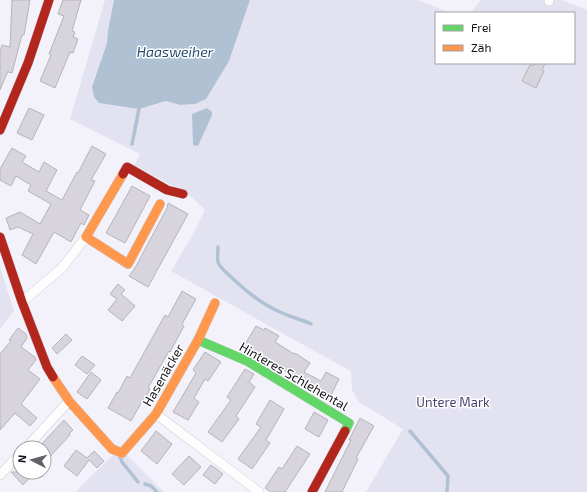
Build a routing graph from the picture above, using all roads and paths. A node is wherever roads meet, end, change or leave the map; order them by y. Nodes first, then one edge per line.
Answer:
1 (49, 0) edge
2 (0, 130) edge
3 (182, 194) dead end
4 (160, 204) dead end
5 (0, 237) edge
6 (86, 237) junction
7 (22, 302) junction
8 (215, 303) dead end
9 (198, 340) junction
10 (69, 401) junction
11 (156, 414) junction
12 (33, 440) edge
13 (12, 462) edge
14 (0, 475) edge
15 (258, 492) edge
16 (312, 492) edge

1 - 2 street
3 - 6 street
4 - 6 street
5 - 7 street
6 - 7 street
7 - 10 street
8 - 9 street, Hasenäcker
9 - 11 street, Hasenäcker
9 - 16 street, Hinteres Schlehental
10 - 11 street, Hasenäcker
10 - 12 street
11 - 15 street
13 - 14 street

